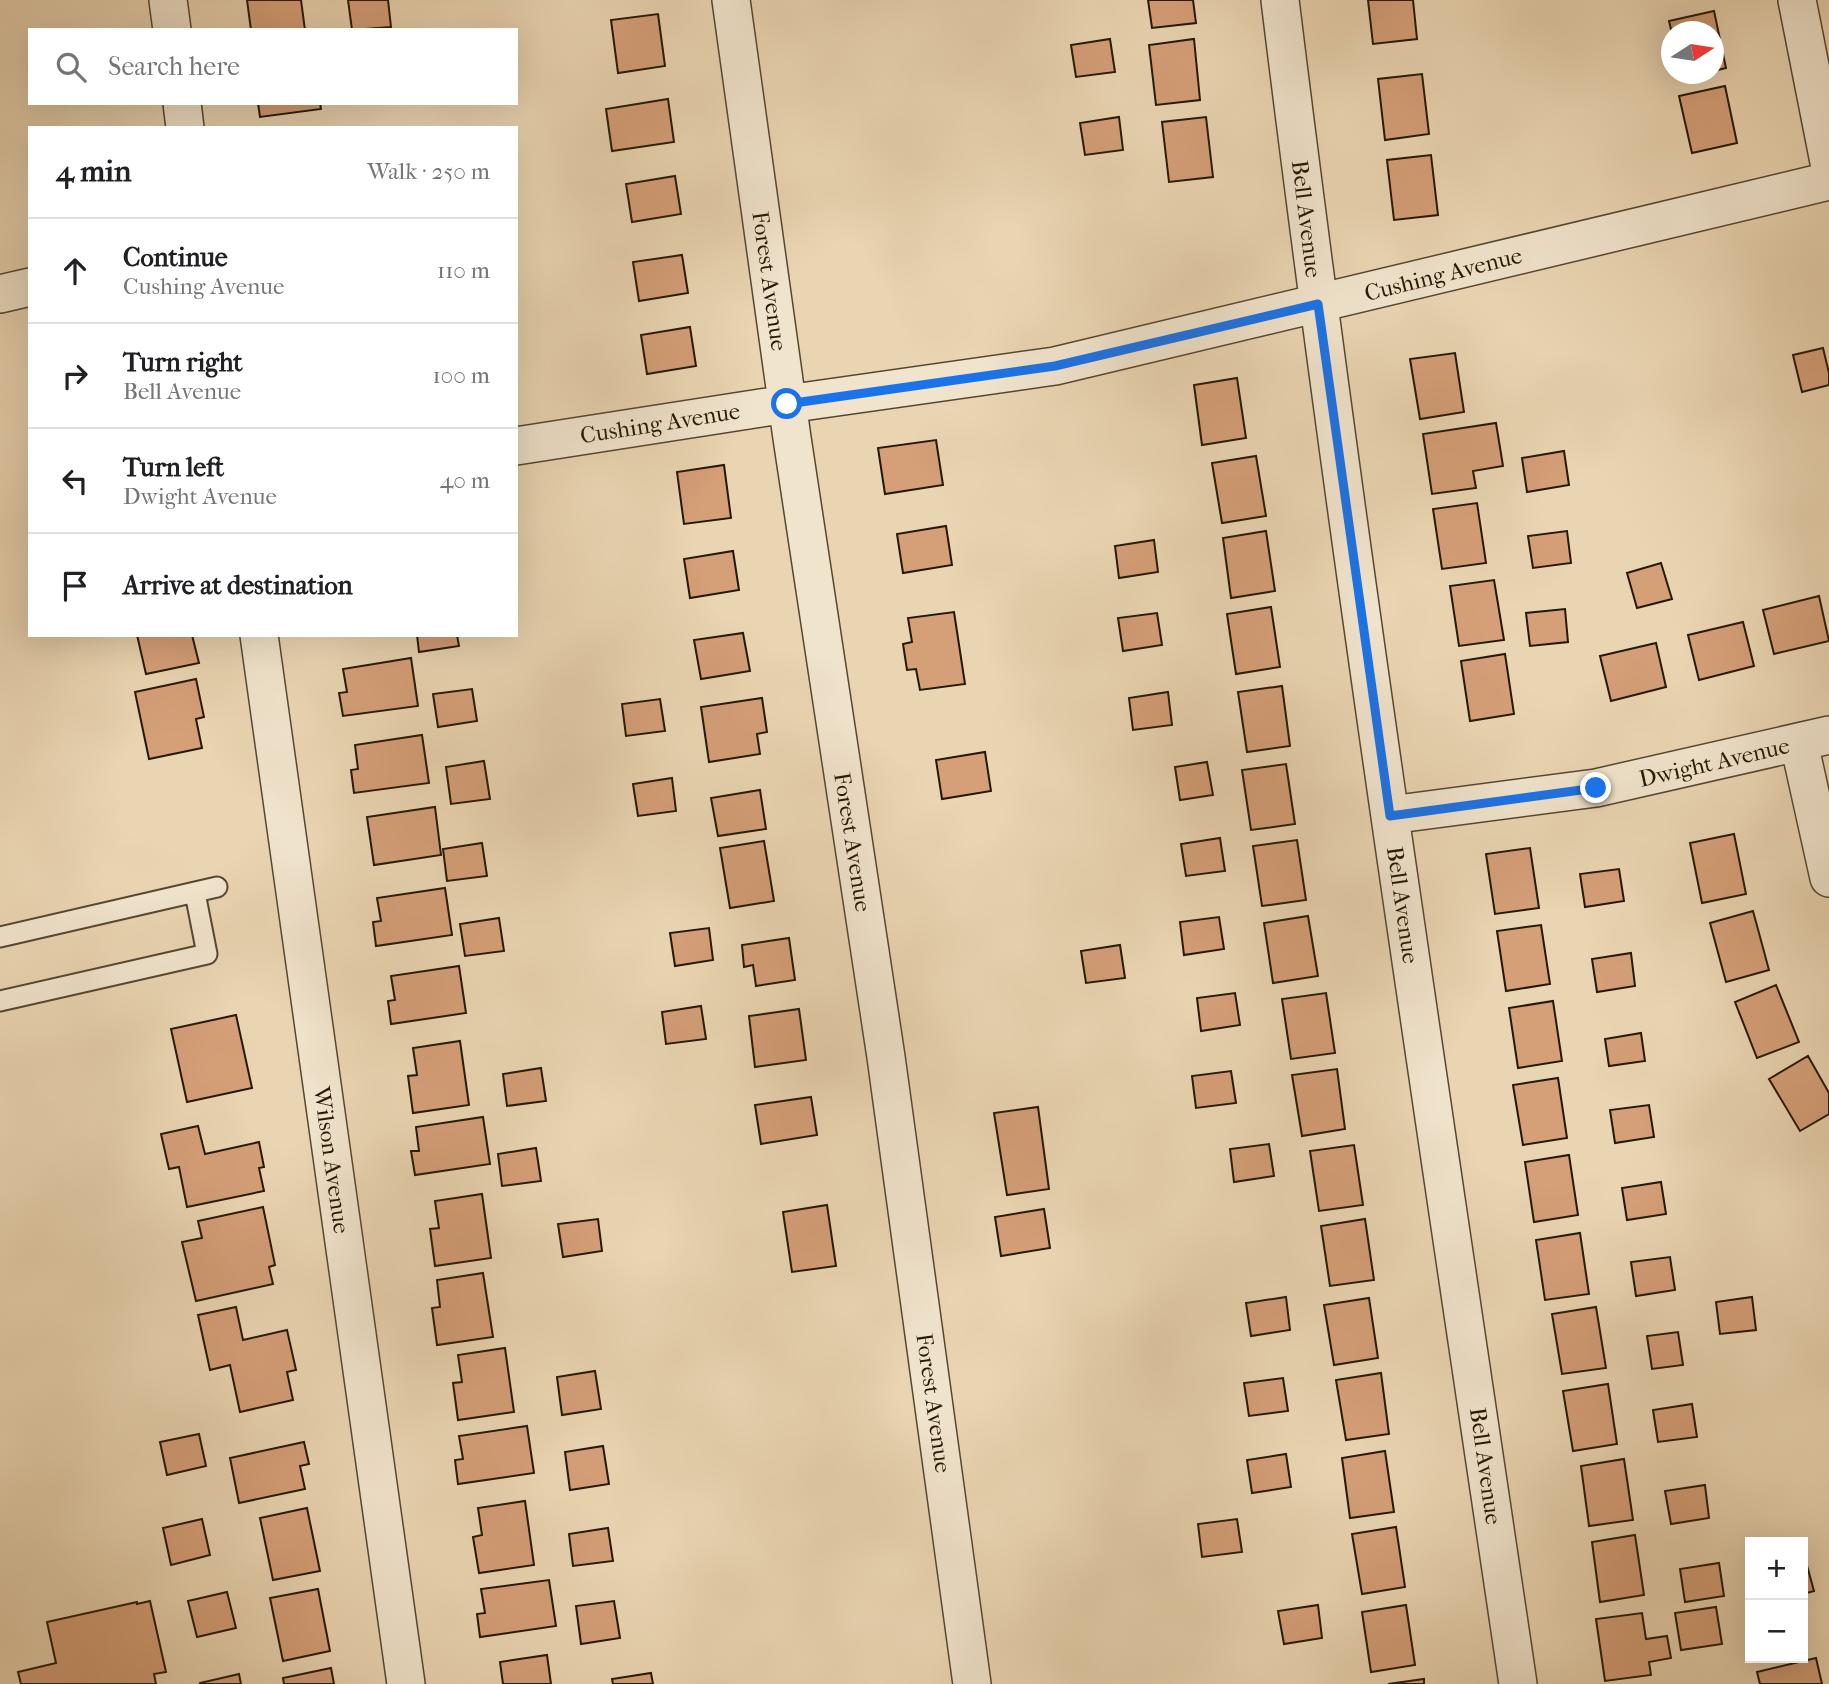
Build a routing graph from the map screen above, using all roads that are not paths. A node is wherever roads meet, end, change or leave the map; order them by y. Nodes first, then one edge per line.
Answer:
1 (168, 0) edge
2 (731, 0) edge
3 (1280, 0) edge
4 (1797, 0) edge
5 (172, 28) edge
6 (182, 105) edge
7 (185, 126) edge
8 (1829, 162) edge
9 (1829, 181) edge
10 (28, 287) edge
11 (0, 294) edge
12 (1318, 304) junction
13 (787, 404) junction
14 (518, 446) edge
15 (259, 637) edge
16 (1814, 739) edge
17 (1390, 816) junction
18 (1829, 878) edge
19 (216, 887) dead end
20 (195, 893) junction
21 (0, 937) edge
22 (0, 1001) edge
23 (406, 1684) edge
24 (972, 1684) edge
25 (1518, 1684) edge

1 - 5 street
2 - 13 street, Forest Avenue
3 - 12 street, Bell Avenue
4 - 8 street
6 - 7 street
9 - 12 street, Cushing Avenue
10 - 11 street
12 - 13 street, Cushing Avenue
12 - 17 street, Bell Avenue
13 - 14 street, Cushing Avenue
13 - 24 street, Forest Avenue
15 - 23 street, Wilson Avenue
16 - 17 street, Dwight Avenue
16 - 18 street
17 - 25 street, Bell Avenue
19 - 20 lane
20 - 21 lane
20 - 22 lane

